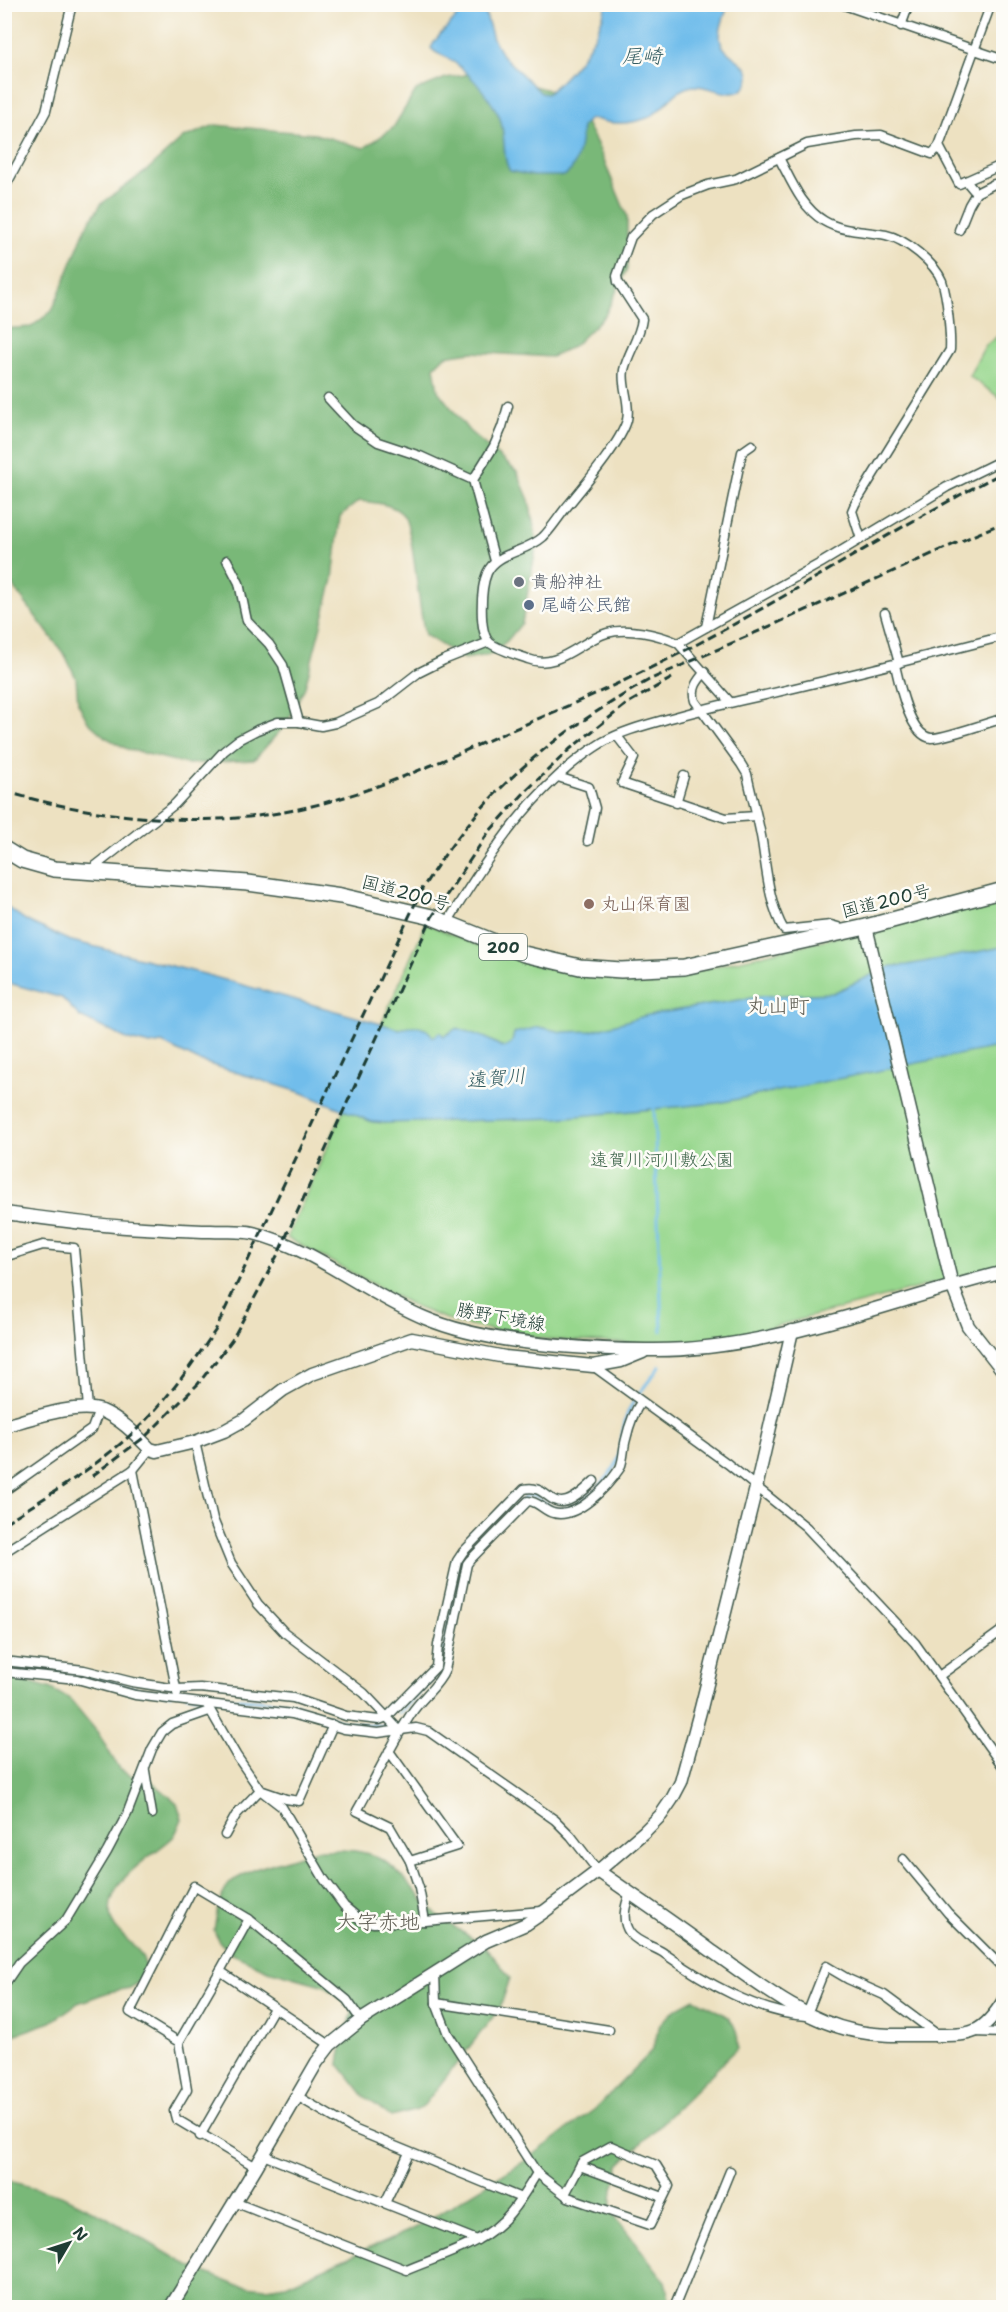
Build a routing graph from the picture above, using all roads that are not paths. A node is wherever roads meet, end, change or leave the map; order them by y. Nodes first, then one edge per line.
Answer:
1 (72, 4) edge
2 (841, 4) edge
3 (909, 4) edge
4 (991, 4) edge
5 (901, 26) junction
6 (974, 52) junction
7 (1004, 60) edge
8 (939, 146) junction
9 (779, 158) junction
10 (1004, 164) edge
11 (966, 181) junction
12 (1004, 185) edge
13 (4, 189) edge
14 (976, 193) junction
15 (959, 230) dead end
16 (328, 398) dead end
17 (508, 406) dead end
18 (752, 445) dead end
19 (1004, 459) edge
20 (473, 480) junction
21 (861, 539) junction
22 (227, 560) dead end
23 (495, 561) junction
24 (885, 613) dead end
25 (706, 627) junction
26 (1004, 636) edge
27 (489, 642) junction
28 (678, 642) junction
29 (897, 664) junction
30 (705, 672) junction
31 (730, 702) junction
32 (703, 710) junction
33 (1004, 718) edge
34 (299, 722) junction
35 (617, 736) junction
36 (684, 776) dead end
37 (558, 777) junction
38 (676, 803) junction
39 (756, 816) junction
40 (588, 841) dead end
41 (4, 849) edge
42 (88, 872) junction
43 (1004, 890) edge
44 (447, 923) junction
45 (867, 931) junction
46 (842, 932) junction
47 (4, 1213) edge
48 (4, 1257) edge
49 (1004, 1272) edge
50 (951, 1279) junction
51 (792, 1331) junction
52 (646, 1350) junction
53 (592, 1366) junction
54 (1004, 1372) edge
55 (638, 1400) junction
56 (93, 1409) junction
57 (4, 1426) edge
58 (195, 1442) junction
59 (150, 1449) junction
60 (133, 1470) junction
61 (594, 1481) dead end
62 (756, 1488) junction
63 (4, 1491) edge
64 (586, 1497) junction
65 (4, 1552) edge
66 (1004, 1629) edge
67 (4, 1661) edge
68 (4, 1672) edge
69 (939, 1676) junction
70 (177, 1689) junction
71 (179, 1699) junction
72 (207, 1707) junction
73 (387, 1717) junction
74 (333, 1725) junction
75 (400, 1731) junction
76 (389, 1751) junction
77 (144, 1768) junction
78 (1004, 1768) edge
79 (260, 1790) junction
80 (152, 1814) dead end
81 (225, 1835) dead end
82 (903, 1859) dead end
83 (410, 1861) junction
84 (598, 1871) junction
85 (630, 1893) junction
86 (545, 1911) junction
87 (249, 1919) junction
88 (425, 1921) junction
89 (1004, 1969) edge
90 (220, 1971) junction
91 (435, 1973) junction
92 (4, 1985) edge
93 (1004, 2000) edge
94 (436, 2003) junction
95 (274, 2008) junction
96 (809, 2015) junction
97 (361, 2020) junction
98 (609, 2030) dead end
99 (974, 2032) junction
100 (1004, 2033) edge
101 (938, 2035) junction
102 (179, 2042) junction
103 (330, 2045) junction
104 (297, 2096) junction
105 (200, 2136) junction
106 (409, 2153) junction
107 (263, 2155) junction
108 (580, 2166) junction
109 (256, 2168) junction
110 (730, 2171) dead end
111 (537, 2173) junction
112 (565, 2194) junction
113 (521, 2198) junction
114 (663, 2198) junction
115 (234, 2202) junction
116 (385, 2203) junction
117 (477, 2240) junction
118 (170, 2307) edge
119 (674, 2307) edge

1 - 13 street
2 - 5 street
3 - 5 street
4 - 6 street
5 - 6 street
6 - 7 street
6 - 8 street
8 - 9 street
8 - 11 street
9 - 21 street
9 - 23 street
10 - 11 street
11 - 14 street
12 - 14 street
14 - 15 street
16 - 20 street
17 - 20 street
18 - 25 street
19 - 21 street
20 - 23 street
21 - 25 street
22 - 34 street
23 - 27 street
24 - 29 street
25 - 28 street
26 - 29 street
27 - 28 street
27 - 34 street
28 - 30 street
29 - 31 street
29 - 33 street
30 - 31 street
30 - 32 street
31 - 32 street
32 - 35 street
32 - 39 street
34 - 42 street
35 - 37 street
35 - 38 street
36 - 38 street
37 - 40 street
37 - 44 street
38 - 39 street
39 - 46 street
41 - 42 highway, 国道200号 / 200
42 - 44 highway, 国道200号 / 200
43 - 45 highway, 国道200号 / 200
44 - 46 highway, 国道200号 / 200
45 - 46 highway, 国道200号 / 200
45 - 50 street
47 - 52 street, 勝野下境線
48 - 56 street
49 - 50 street, 勝野下境線
50 - 51 street, 勝野下境線
50 - 54 street
51 - 52 street, 勝野下境線
51 - 62 street
52 - 53 street
53 - 55 street
53 - 58 street
55 - 62 street
55 - 64 street
56 - 57 street
56 - 59 street
56 - 63 street
58 - 59 street
58 - 73 street
59 - 60 street
60 - 65 street
60 - 70 street
61 - 64 street
62 - 69 street
62 - 84 street
64 - 73 street
64 - 75 street
66 - 69 street
67 - 70 street
68 - 71 street
69 - 78 street
70 - 71 street
70 - 73 street
71 - 72 street
72 - 74 street
72 - 77 street
72 - 79 street
73 - 75 street
74 - 75 street
74 - 79 street
75 - 76 street
75 - 84 street
76 - 83 street
76 - 83 street
77 - 80 street
77 - 92 street
79 - 81 street
79 - 88 street
82 - 89 street
83 - 88 street
84 - 85 street
84 - 86 street
85 - 96 street
85 - 96 street
86 - 88 street
86 - 91 street
87 - 90 street
87 - 97 street
87 - 102 street
90 - 95 street
90 - 102 street
91 - 94 street
91 - 97 street
93 - 99 street
94 - 98 street
94 - 111 street
95 - 103 street
95 - 105 street
96 - 101 street
96 - 101 street
97 - 103 street
99 - 100 street
99 - 101 street
102 - 105 street
103 - 104 street
104 - 106 street
104 - 107 street
105 - 109 street
106 - 113 street
106 - 116 street
107 - 109 street
107 - 116 street
108 - 112 street
108 - 114 street
108 - 114 street
109 - 115 street
110 - 119 street
111 - 112 street
111 - 113 street
112 - 114 street
113 - 117 street
115 - 117 street
115 - 118 street
116 - 117 street

